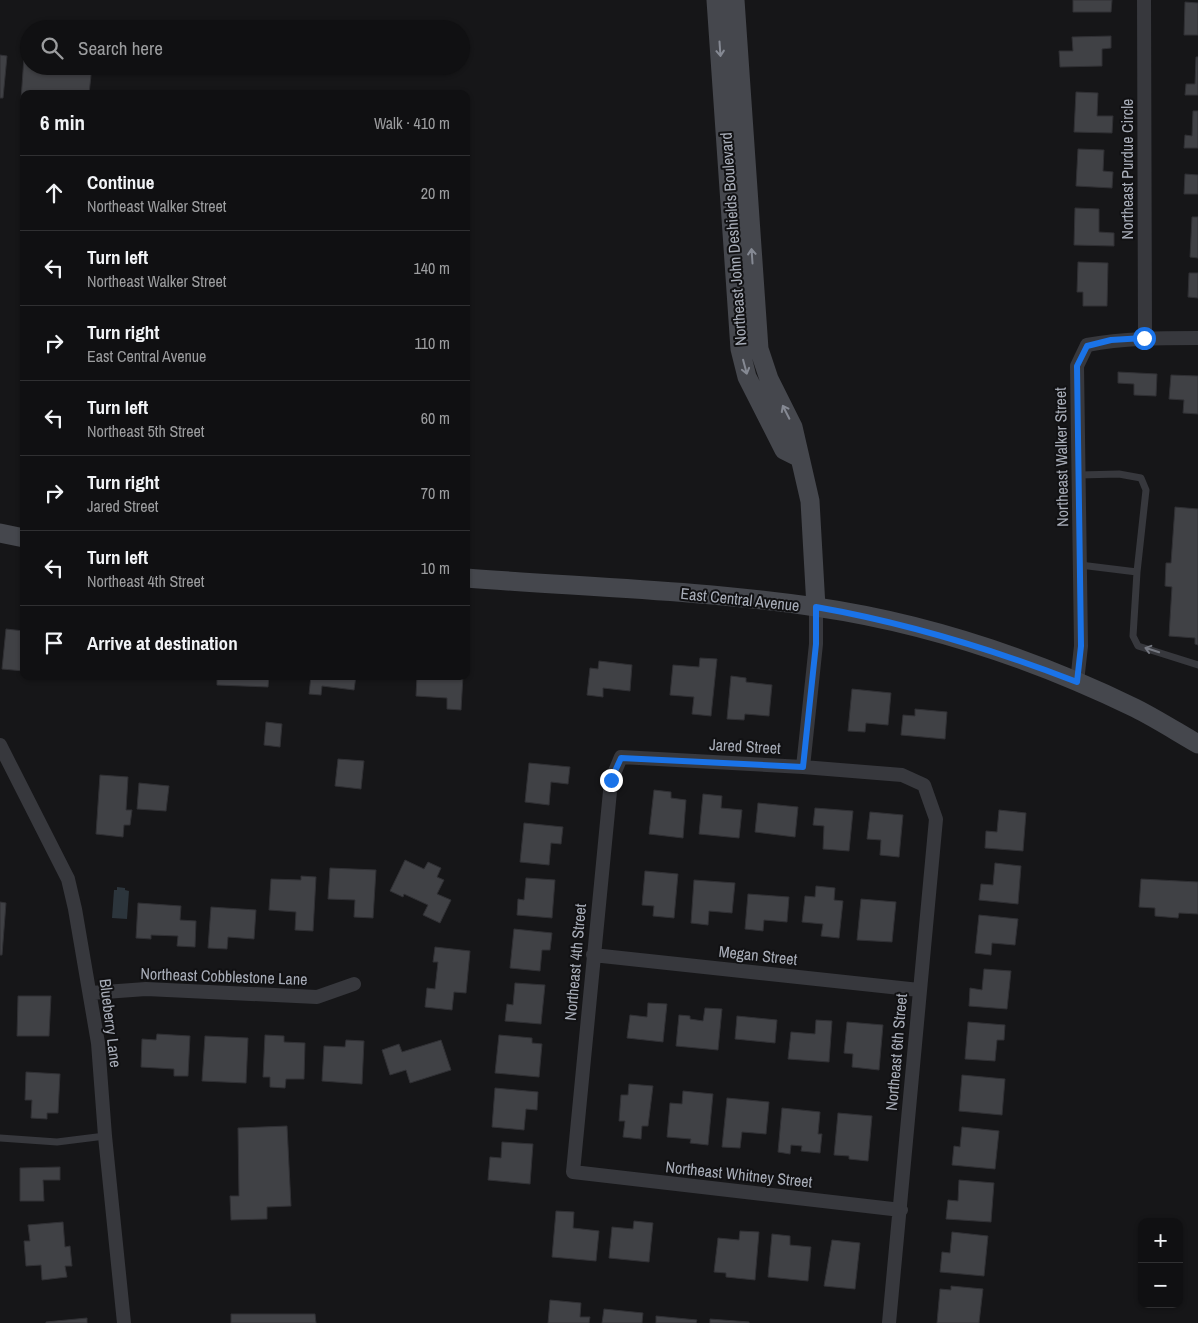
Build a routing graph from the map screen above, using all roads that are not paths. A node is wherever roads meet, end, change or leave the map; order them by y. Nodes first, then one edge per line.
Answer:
1 (716, 0) edge
2 (736, 0) edge
3 (1144, 0) edge
4 (1144, 338) junction
5 (1198, 338) edge
6 (800, 458) junction
7 (1079, 475) junction
8 (0, 532) edge
9 (20, 537) edge
10 (1080, 566) junction
11 (1137, 572) junction
12 (470, 578) edge
13 (816, 607) junction
14 (1198, 665) edge
15 (1077, 682) junction
16 (0, 744) edge
17 (1198, 744) edge
18 (621, 758) joint
19 (803, 767) junction
20 (924, 785) joint
21 (593, 955) junction
22 (354, 984) dead end
23 (919, 990) junction
24 (91, 993) junction
25 (104, 1136) junction
26 (0, 1138) edge
27 (573, 1172) joint
28 (901, 1210) junction
29 (124, 1323) edge
30 (889, 1323) edge

1 -> 6 street, Northeast John Deshields Boulevard
6 -> 2 street, Northeast John Deshields Boulevard
3 - 4 street, Northeast Purdue Circle
4 - 5 street, Northeast Walker Street
4 - 7 street, Northeast Walker Street
6 - 13 street, Northeast John Deshields Boulevard
7 - 10 street, Northeast Walker Street
7 - 11 lane
8 - 9 street
10 - 11 lane
10 - 15 street, Northeast Walker Street
14 -> 11 lane
12 - 13 street, East Central Avenue
13 - 15 street, East Central Avenue
13 - 19 street
15 - 17 street, East Central Avenue
16 - 24 street, Blueberry Lane
18 - 19 street, Jared Street
18 - 21 street, Northeast 4th Street
19 - 20 street, Jared Street
20 - 23 street, Northeast 6th Street
21 - 23 street, Megan Street
21 - 27 street, Northeast 4th Street
22 - 24 street, Northeast Cobblestone Lane
23 - 28 street, Northeast 6th Street
24 - 25 street, Blueberry Lane
25 - 26 lane
25 - 29 street, Blueberry Lane
27 - 28 street, Northeast Whitney Street
28 - 30 street, Northeast 6th Street

